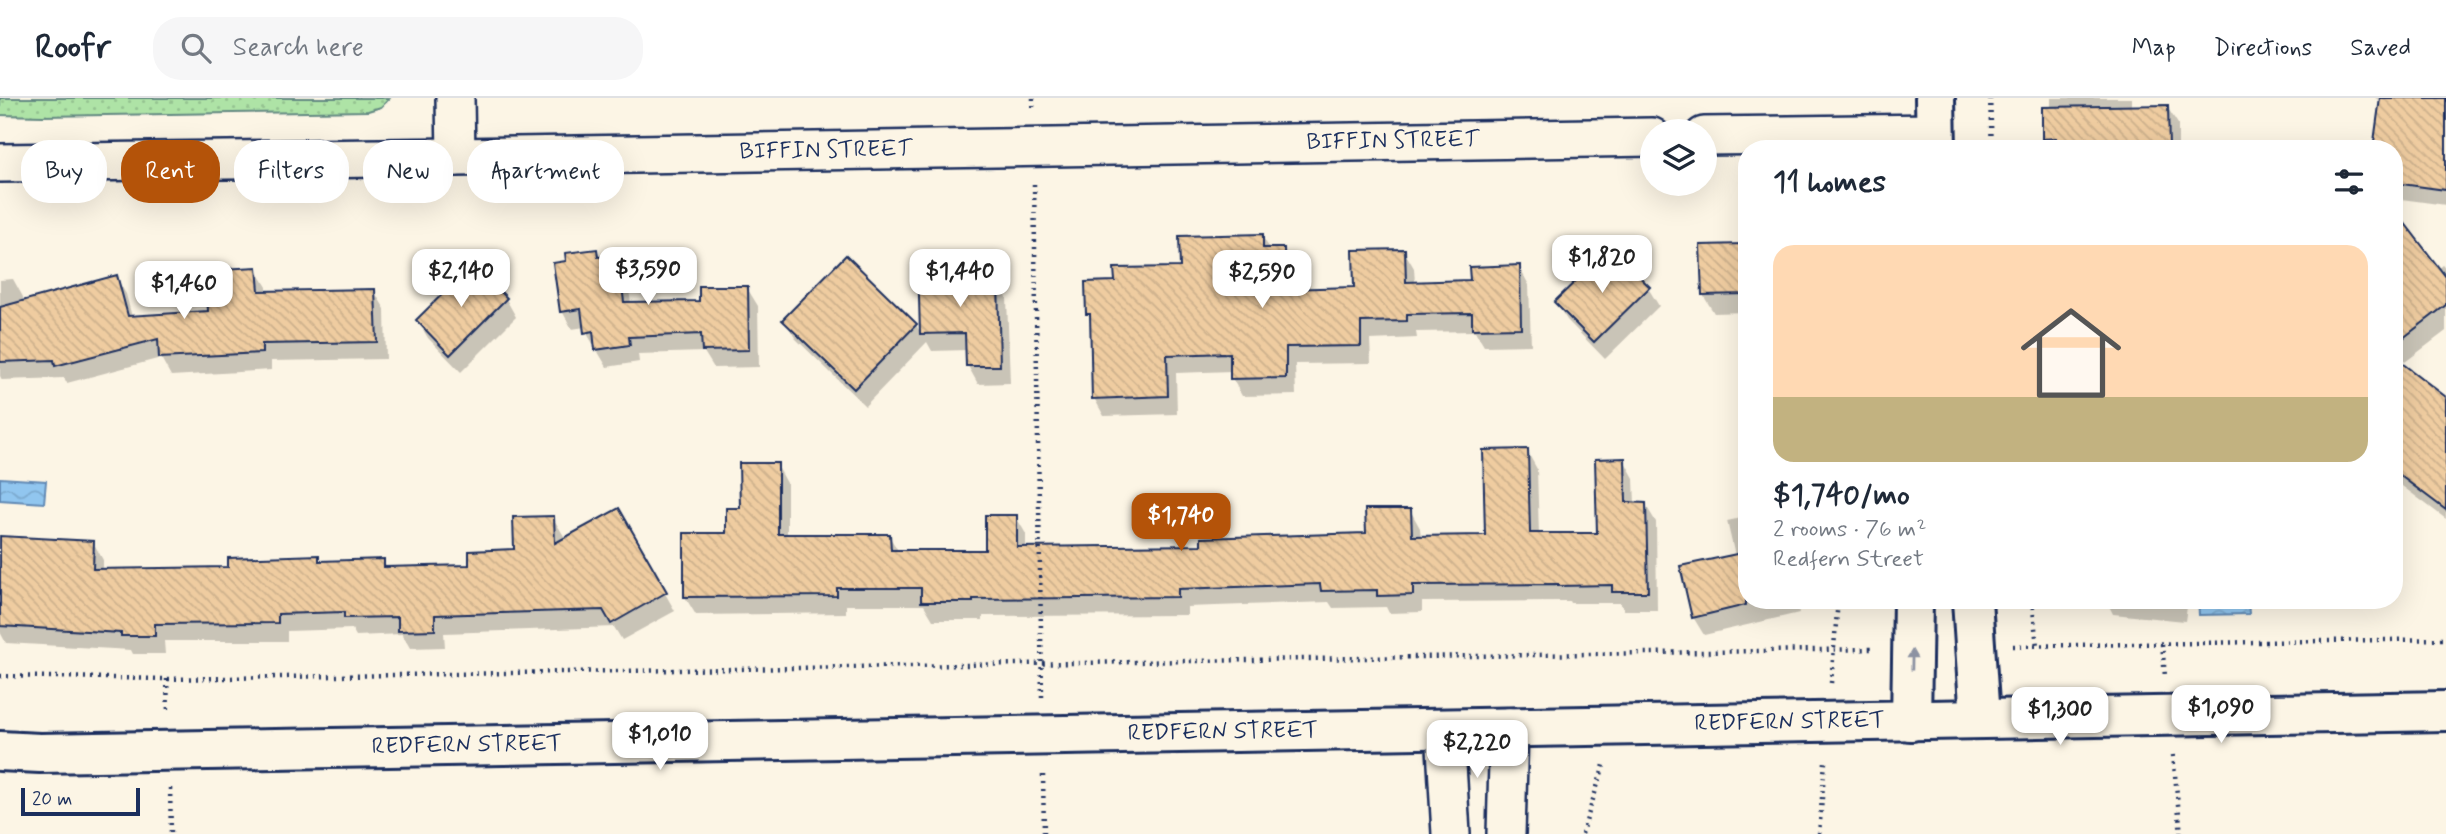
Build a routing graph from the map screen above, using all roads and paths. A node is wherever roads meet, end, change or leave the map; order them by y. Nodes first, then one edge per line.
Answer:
1 (455, 98) edge
2 (1990, 98) edge
3 (1935, 126) edge
4 (1717, 135) edge
5 (1640, 137) edge
6 (1992, 140) edge
7 (1033, 147) junction
8 (456, 157) junction
9 (0, 163) edge
10 (1837, 609) edge
11 (1913, 609) edge
12 (1973, 609) edge
13 (2033, 609) edge
14 (2446, 639) edge
15 (2037, 646) junction
16 (1975, 647) junction
17 (1912, 648) junction
18 (1834, 649) junction
19 (1041, 663) junction
20 (0, 676) edge
21 (2446, 711) edge
22 (1980, 719) junction
23 (1911, 720) junction
24 (1509, 727) junction
25 (1445, 729) junction
26 (0, 751) edge
27 (1604, 765) dead end
28 (1451, 834) edge
29 (1506, 834) edge
30 (1582, 834) edge

1 - 8 street
2 - 6 path
3 - 4 street
5 - 7 street, BIFFIN STREET
7 - 8 street, BIFFIN STREET
7 - 19 path
8 - 9 street, BIFFIN STREET
10 - 18 path
11 - 17 main road
12 - 16 main road
13 - 15 path
14 - 15 path
15 - 16 path
16 - 22 main road
17 - 18 path
23 -> 17 main road
18 - 19 path
19 - 20 path
21 - 22 main road, REDFERN STREET
22 - 23 main road, REDFERN STREET
23 - 24 main road, REDFERN STREET
24 - 25 main road, REDFERN STREET
24 - 29 street
25 - 26 main road, REDFERN STREET
25 - 28 street
27 - 30 path

